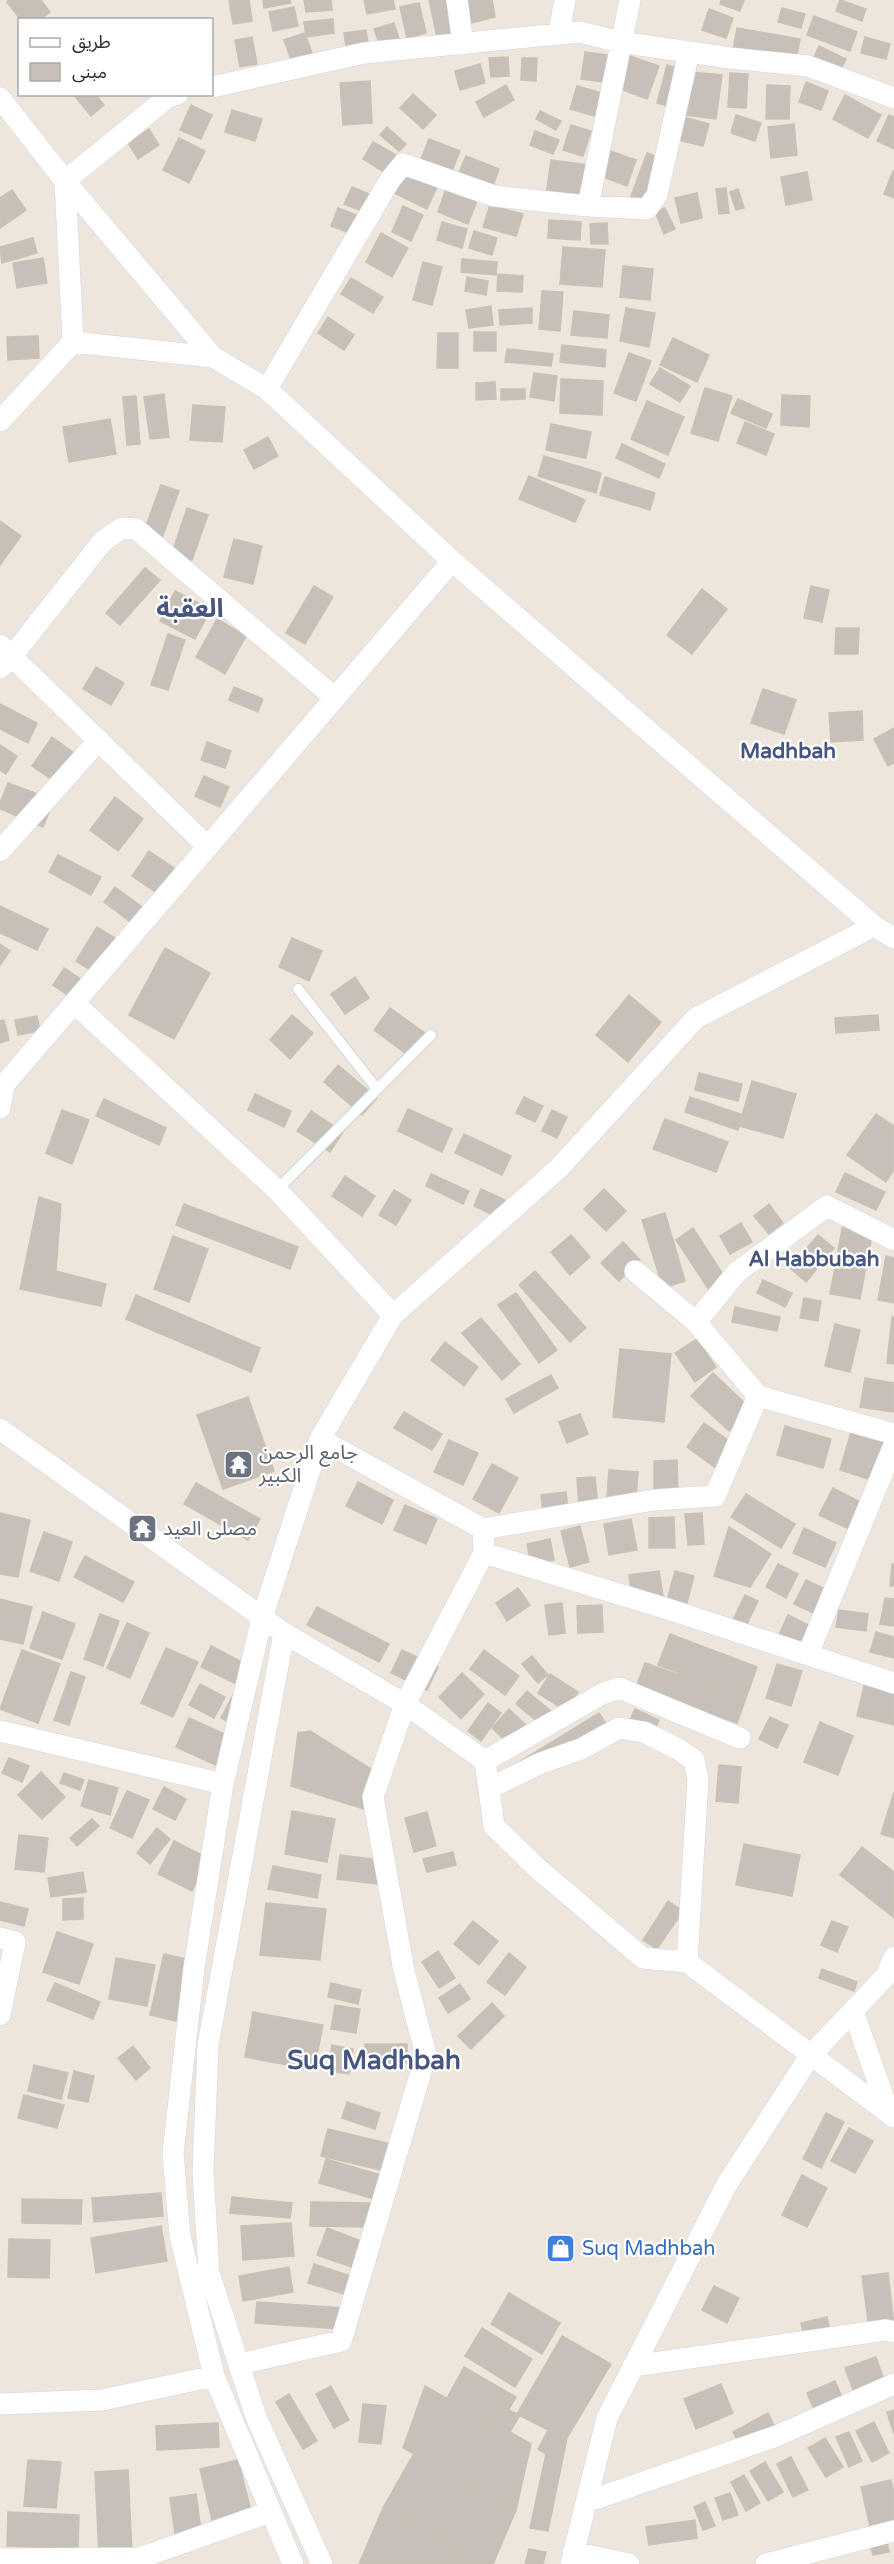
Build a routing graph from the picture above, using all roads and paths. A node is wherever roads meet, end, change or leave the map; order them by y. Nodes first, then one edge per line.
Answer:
1 (457, 0) edge
2 (565, 0) edge
3 (630, 0) edge
4 (559, 33) junction
5 (620, 42) junction
6 (463, 44) junction
7 (689, 52) junction
8 (213, 87) edge
9 (171, 96) edge
10 (0, 98) edge
11 (894, 98) edge
12 (65, 181) junction
13 (588, 206) junction
14 (73, 342) junction
15 (213, 357) junction
16 (267, 389) junction
17 (0, 421) edge
18 (452, 561) junction
19 (4, 656) edge
20 (335, 698) junction
21 (99, 740) junction
22 (208, 847) junction
23 (0, 851) edge
24 (874, 926) junction
25 (894, 938) edge
26 (298, 989) dead end
27 (74, 1003) junction
28 (432, 1035) dead end
29 (377, 1089) junction
30 (0, 1108) edge
31 (277, 1190) junction
32 (894, 1240) edge
33 (635, 1271) dead end
34 (393, 1315) junction
35 (696, 1322) junction
36 (758, 1396) junction
37 (0, 1429) edge
38 (894, 1434) edge
39 (320, 1439) junction
40 (894, 1445) edge
41 (483, 1529) junction
42 (484, 1553) junction
43 (262, 1618) junction
44 (284, 1633) junction
45 (807, 1654) junction
46 (894, 1683) edge
47 (405, 1704) junction
48 (0, 1731) edge
49 (740, 1737) dead end
50 (485, 1761) junction
51 (223, 1784) junction
52 (490, 1788) junction
53 (0, 1938) edge
54 (687, 1962) junction
55 (891, 1971) edge
56 (853, 2011) junction
57 (0, 2015) edge
58 (810, 2056) junction
59 (892, 2115) edge
60 (178, 2208) junction
61 (205, 2208) junction
62 (894, 2332) edge
63 (240, 2364) junction
64 (633, 2366) junction
65 (214, 2376) junction
66 (894, 2384) edge
67 (0, 2404) edge
68 (586, 2502) junction
69 (270, 2511) junction
70 (894, 2531) edge
71 (572, 2558) edge
72 (0, 2559) edge
73 (141, 2561) edge
74 (293, 2564) edge
75 (322, 2564) edge
76 (629, 2564) edge
77 (766, 2564) edge

1 - 6 street
2 - 4 street
3 - 5 street
4 - 5 street
4 - 6 street
5 - 7 street
5 - 13 street
6 - 8 street
7 - 11 street
7 - 13 street
9 - 12 street
10 - 12 street
12 - 14 street
12 - 15 street
13 - 16 street
14 - 15 street
14 - 17 street
15 - 16 street
16 - 18 street
18 - 20 street
18 - 24 street
19 - 20 street
19 - 21 street
20 - 22 street
21 - 22 street
21 - 23 street
22 - 27 street
24 - 25 street
24 - 34 street
26 - 29 lane
27 - 30 street
27 - 31 street
28 - 29 lane
29 - 31 lane
31 - 34 street
32 - 35 street
33 - 35 street
34 - 39 street
35 - 36 street
36 - 38 street
36 - 41 street
37 - 43 street
39 - 41 street
39 - 43 street
40 - 45 street
41 - 42 street
42 - 45 street
42 - 47 street
43 - 44 street
43 - 51 street
44 - 47 street
44 - 61 street
45 - 46 street
47 - 50 street
47 - 63 street
48 - 51 street
49 - 50 street
50 - 52 street
51 - 60 street
52 - 54 street
52 - 54 street
53 - 57 street
54 - 58 street
55 - 56 street
56 - 58 street
56 - 59 street
58 - 59 street
58 - 64 street
60 - 61 street
60 - 65 street
61 - 63 street
62 - 64 street
63 - 75 street
64 - 68 street
65 - 67 street
65 - 69 street
66 - 68 street
68 - 71 street
69 - 73 street
69 - 74 street
70 - 77 street
71 - 76 street
72 - 73 street

